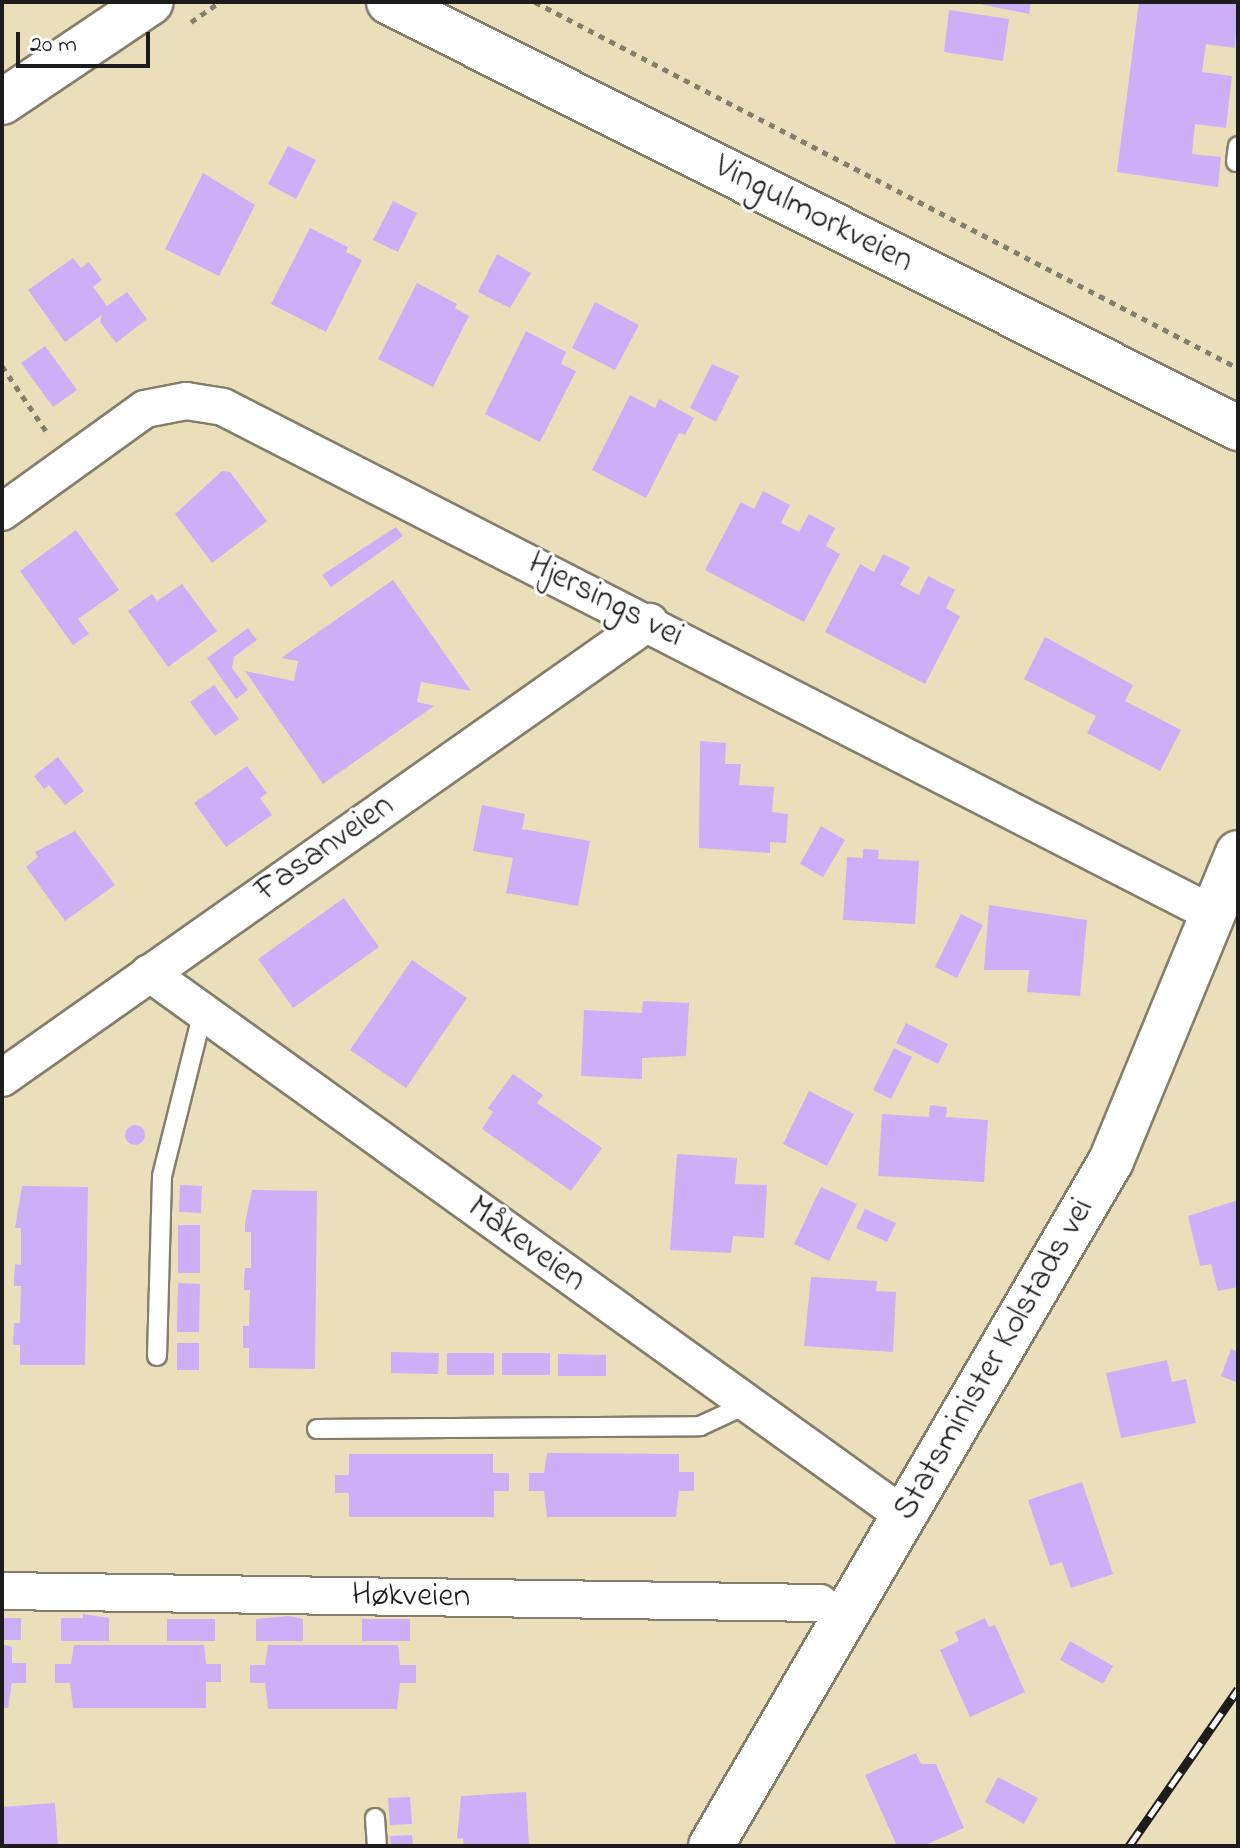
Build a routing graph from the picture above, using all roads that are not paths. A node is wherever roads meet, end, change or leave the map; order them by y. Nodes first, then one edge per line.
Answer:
1 (151, 2) edge
2 (389, 2) edge
3 (2, 102) edge
4 (1238, 428) edge
5 (2, 512) edge
6 (649, 622) junction
7 (1238, 853) edge
8 (1213, 914) junction
9 (149, 973) junction
10 (203, 1011) junction
11 (2, 1078) edge
12 (157, 1356) dead end
13 (748, 1404) junction
14 (317, 1429) dead end
15 (904, 1516) junction
16 (2, 1591) edge
17 (820, 1603) dead end
18 (375, 1818) dead end
19 (377, 1846) edge
20 (711, 1846) edge

1 - 3 street
2 - 4 street, Vingulmorkveien
5 - 6 street, Hjersings vei
6 - 8 street, Hjersings vei
6 - 9 street, Fasanveien
7 - 8 street, Statsminister Kolstads vei
8 - 15 street, Statsminister Kolstads vei
9 - 10 street, Måkeveien
9 - 11 street, Fasanveien
10 - 12 lane
10 - 13 street, Måkeveien
13 - 14 lane
13 - 15 street, Måkeveien
15 - 20 street, Statsminister Kolstads vei
16 - 17 street, Høkveien
18 - 19 lane

